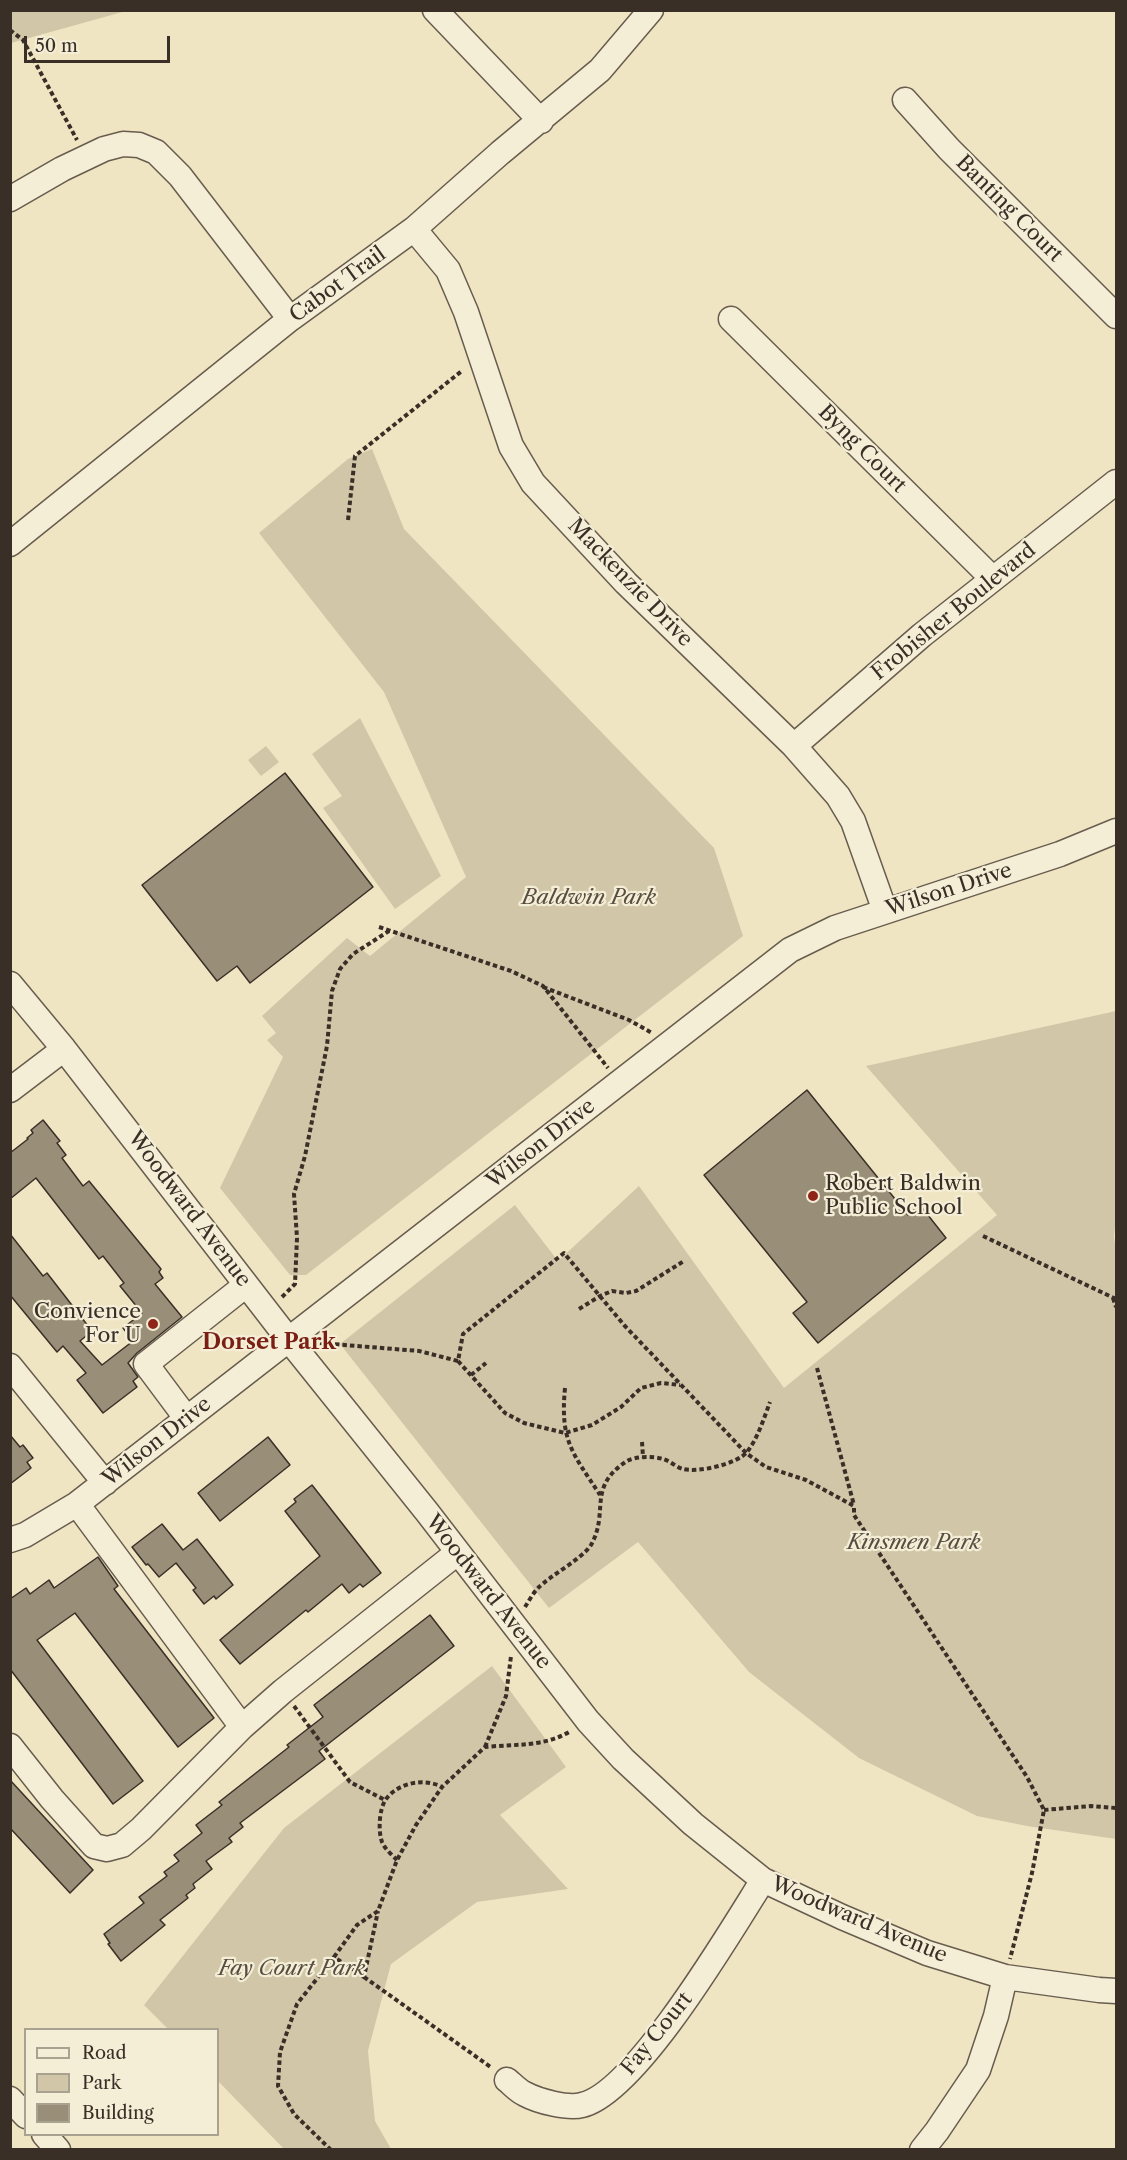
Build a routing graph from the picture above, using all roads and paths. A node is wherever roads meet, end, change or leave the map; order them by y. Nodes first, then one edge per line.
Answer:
1 (435, 10) edge
2 (651, 10) edge
3 (10, 30) edge
4 (905, 100) dead end
5 (541, 121) junction
6 (86, 156) junction
7 (10, 199) edge
8 (414, 229) junction
9 (1116, 316) edge
10 (290, 319) junction
11 (731, 319) dead end
12 (480, 357) junction
13 (1116, 483) edge
14 (348, 520) dead end
15 (10, 544) edge
16 (993, 579) junction
17 (794, 746) junction
18 (1116, 831) edge
19 (885, 911) junction
20 (379, 927) dead end
21 (388, 931) junction
22 (10, 984) edge
23 (543, 986) junction
24 (671, 1043) junction
25 (64, 1049) junction
26 (619, 1082) junction
27 (10, 1090) edge
28 (983, 1236) dead end
29 (684, 1261) dead end
30 (246, 1285) junction
31 (600, 1296) junction
32 (1114, 1298) edge
33 (1116, 1307) edge
34 (579, 1309) dead end
35 (267, 1312) junction
36 (288, 1340) junction
37 (458, 1361) junction
38 (486, 1363) dead end
39 (10, 1366) edge
40 (817, 1368) dead end
41 (471, 1375) junction
42 (681, 1385) junction
43 (565, 1389) dead end
44 (770, 1402) dead end
45 (187, 1419) junction
46 (565, 1433) junction
47 (642, 1442) dead end
48 (746, 1454) junction
49 (643, 1457) junction
50 (105, 1483) junction
51 (600, 1494) junction
52 (77, 1504) junction
53 (854, 1506) junction
54 (10, 1540) edge
55 (457, 1552) junction
56 (514, 1624) junction
57 (283, 1691) junction
58 (588, 1720) junction
59 (242, 1727) junction
60 (10, 1746) edge
61 (485, 1747) junction
62 (442, 1787) junction
63 (386, 1800) junction
64 (1116, 1808) edge
65 (1044, 1810) junction
66 (397, 1860) junction
67 (763, 1880) junction
68 (378, 1911) junction
69 (334, 1957) junction
70 (364, 1977) junction
71 (1005, 1977) junction
72 (1116, 1991) edge
73 (507, 2080) joint
74 (10, 2099) edge
75 (24, 2114) edge
76 (46, 2136) edge
77 (58, 2150) edge
78 (331, 2150) edge
79 (922, 2150) edge

1 - 5 street
2 - 5 street, Cabot Trail
3 - 6 path
4 - 9 street, Banting Court
5 - 8 street, Cabot Trail
6 - 7 street
6 - 10 street
8 - 10 street, Cabot Trail
8 - 12 street, Mackenzie Drive
10 - 15 street, Cabot Trail
11 - 16 street, Byng Court
12 - 14 path
12 - 17 street, Mackenzie Drive
13 - 16 street, Frobisher Boulevard
16 - 17 street, Frobisher Boulevard
17 - 19 street, Mackenzie Drive
18 - 19 street, Wilson Drive
19 - 24 street, Wilson Drive
20 - 21 path
21 - 23 path
21 - 35 path
22 - 25 street, Woodward Avenue
23 - 24 path
23 - 26 path
24 - 26 street, Wilson Drive
25 - 27 street
25 - 30 street, Woodward Avenue
26 - 36 street, Wilson Drive
28 - 32 path
29 - 31 path
30 - 35 street, Woodward Avenue
30 - 45 street
31 - 34 path
31 - 37 path
31 - 42 path
32 - 33 path
35 - 36 street, Woodward Avenue
36 - 37 path
36 - 45 street, Wilson Drive
36 - 55 street, Woodward Avenue
37 - 41 path
38 - 41 path
39 - 50 street
40 - 53 path
41 - 46 path
42 - 46 path
42 - 48 path
43 - 46 path
44 - 48 path
45 - 50 street, Wilson Drive
46 - 51 path
47 - 49 path
48 - 49 path
48 - 53 path
49 - 51 path
50 - 52 street, Wilson Drive
51 - 56 path
52 - 54 street, Wilson Drive
52 - 59 street
53 - 65 path
55 - 56 street, Woodward Avenue
55 - 57 street
56 - 58 street, Woodward Avenue
56 - 61 path
57 - 59 street
57 - 63 path
58 - 61 path
58 - 67 street, Woodward Avenue
59 - 60 street
61 - 62 path
62 - 63 path
62 - 66 path
63 - 66 path
64 - 65 path
65 - 71 path
66 - 68 path
67 - 71 street, Woodward Avenue
67 - 73 street, Fay Court
68 - 69 path
68 - 70 path
69 - 70 path
69 - 78 path
70 - 73 path
71 - 72 street, Woodward Avenue
71 - 79 street
74 - 75 street
76 - 77 street

